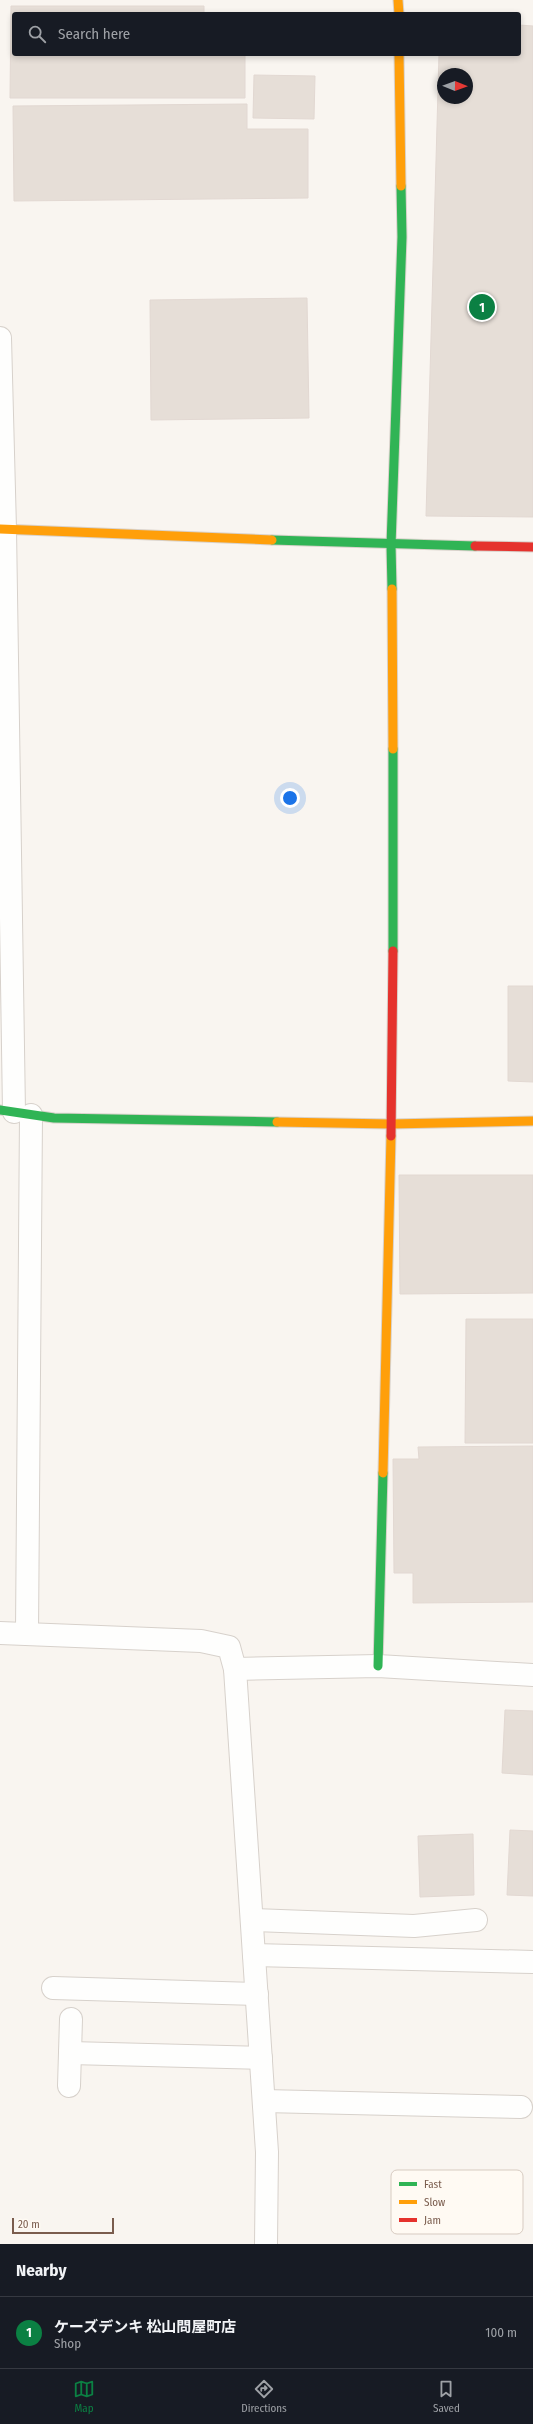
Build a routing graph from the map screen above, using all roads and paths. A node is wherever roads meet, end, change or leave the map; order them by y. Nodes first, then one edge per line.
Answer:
1 (398, 0) edge
2 (399, 12) edge
3 (399, 56) edge
4 (0, 338) edge
5 (3, 528) edge
6 (391, 545) junction
7 (533, 547) edge
8 (15, 1112) edge
9 (533, 1121) edge
10 (391, 1124) junction
11 (27, 1632) junction
12 (0, 1633) edge
13 (378, 1666) junction
14 (235, 1669) junction
15 (533, 1675) edge
16 (252, 1920) junction
17 (476, 1920) dead end
18 (254, 1955) junction
19 (533, 1962) edge
20 (53, 1988) dead end
21 (257, 1994) junction
22 (72, 2019) dead end
23 (70, 2053) junction
24 (261, 2058) junction
25 (69, 2086) dead end
26 (264, 2102) junction
27 (521, 2107) dead end
28 (266, 2244) edge

1 - 2 street
3 - 6 street
4 - 5 street
5 - 6 street
5 - 8 street
6 - 7 street
6 - 10 street
8 - 10 street
8 - 11 street
9 - 10 street
10 - 13 street
11 - 12 street
11 - 14 street
13 - 14 street
13 - 15 street
14 - 16 street
16 - 17 street
16 - 18 street
18 - 19 street
18 - 21 street
20 - 21 street
21 - 24 street
22 - 23 street
23 - 24 street
23 - 25 street
24 - 26 street
26 - 27 street
26 - 28 street

